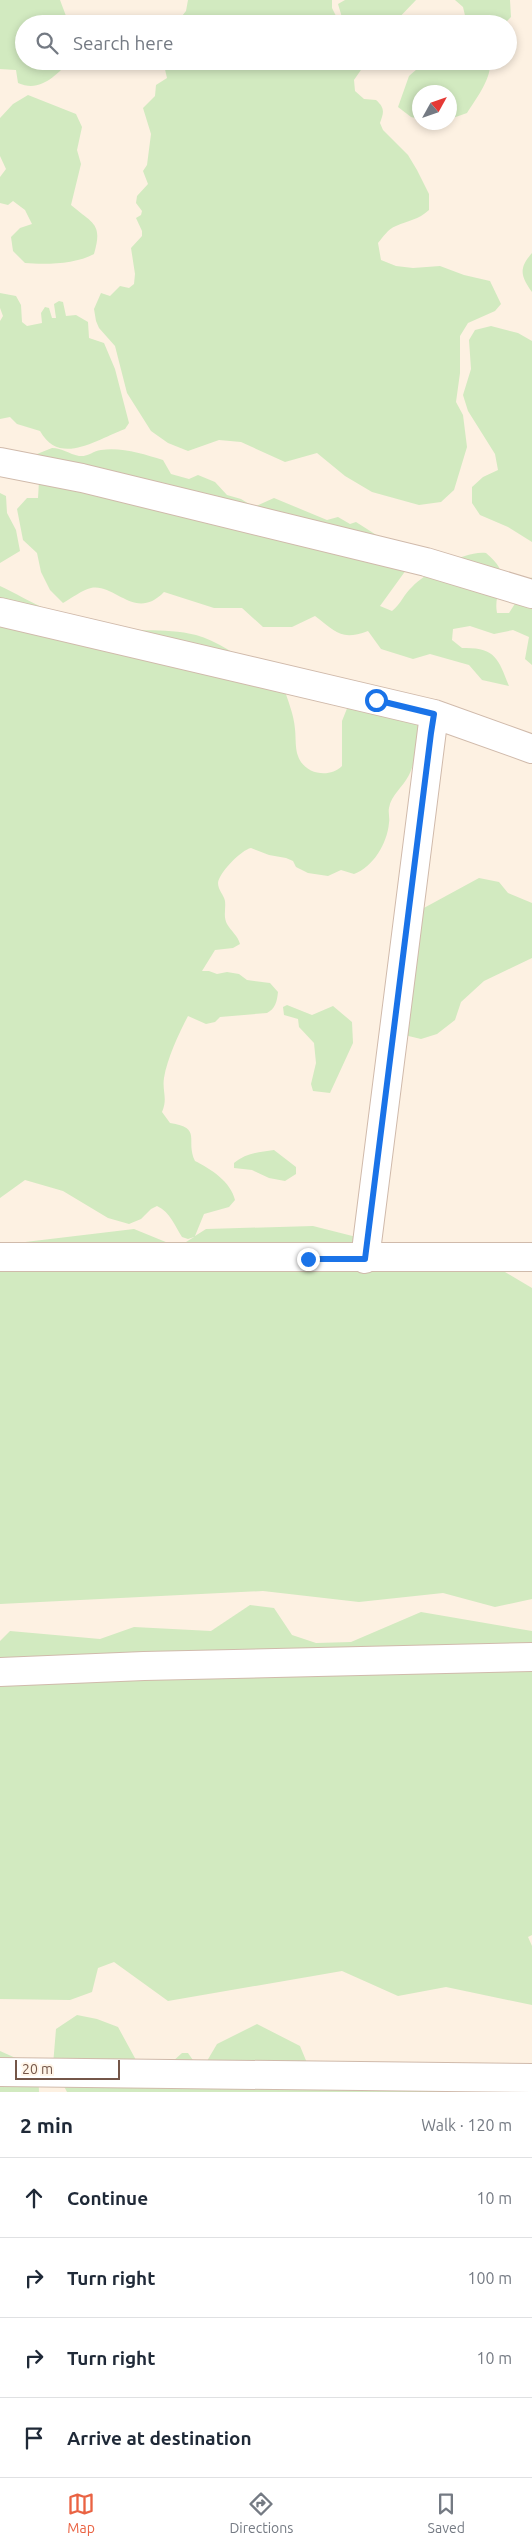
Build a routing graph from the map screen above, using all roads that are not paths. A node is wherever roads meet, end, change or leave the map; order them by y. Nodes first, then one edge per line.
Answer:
1 (0, 462) edge
2 (532, 594) edge
3 (0, 612) edge
4 (434, 714) junction
5 (532, 749) edge
6 (0, 1257) edge
7 (532, 1257) edge
8 (365, 1259) junction
9 (532, 1657) edge
10 (0, 1672) edge
11 (0, 2072) edge
12 (532, 2078) edge

1 - 2 street
3 - 4 street
4 - 5 street
4 - 8 street
6 - 8 street
7 - 8 street
9 - 10 street
11 - 12 street

